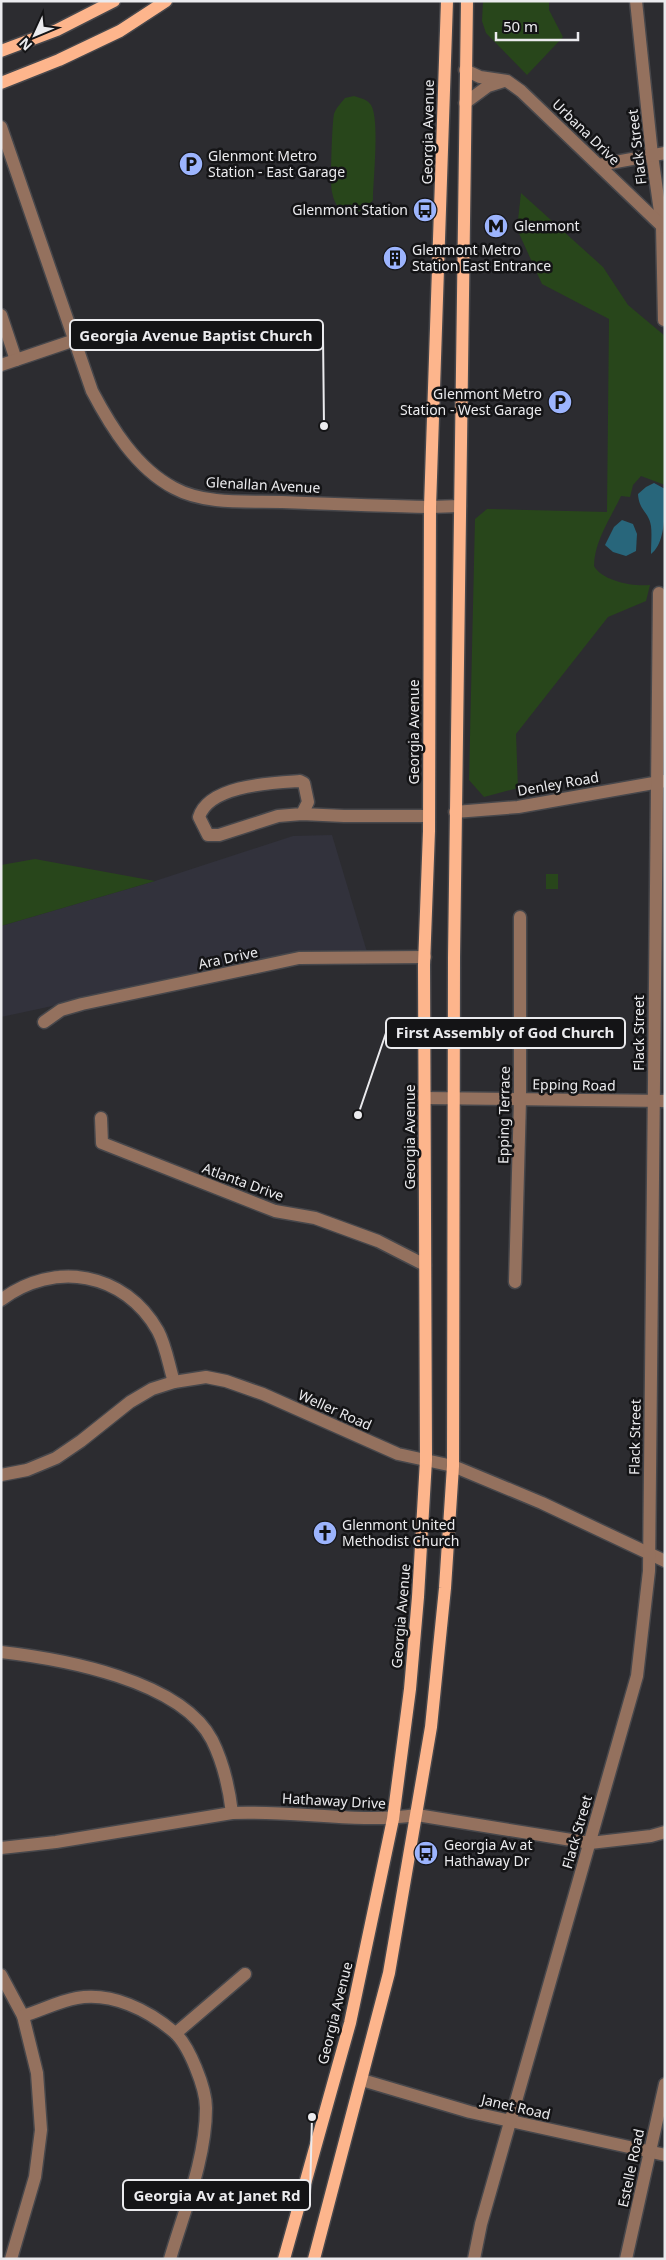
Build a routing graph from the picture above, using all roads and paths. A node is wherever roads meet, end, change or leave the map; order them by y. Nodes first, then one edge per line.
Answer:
1 (114, 1) edge
2 (166, 1) edge
3 (447, 1) edge
4 (467, 1) edge
5 (636, 1) edge
6 (1, 51) edge
7 (465, 70) junction
8 (507, 81) junction
9 (1, 83) edge
10 (464, 103) junction
11 (1, 127) edge
12 (658, 154) edge
13 (598, 165) junction
14 (663, 228) edge
15 (1, 314) edge
16 (664, 320) edge
17 (75, 340) junction
18 (16, 360) junction
19 (1, 365) edge
20 (460, 506) junction
21 (430, 507) junction
22 (659, 593) dead end
23 (660, 781) edge
24 (455, 812) junction
25 (302, 814) junction
26 (428, 816) junction
27 (520, 917) dead end
28 (424, 957) junction
29 (44, 1022) dead end
30 (424, 1098) junction
31 (454, 1099) junction
32 (520, 1100) junction
33 (659, 1101) edge
34 (101, 1118) dead end
35 (425, 1265) junction
36 (516, 1282) dead end
37 (1, 1300) edge
38 (174, 1382) junction
39 (426, 1460) junction
40 (453, 1466) junction
41 (1, 1475) edge
42 (649, 1553) junction
43 (665, 1560) edge
44 (1, 1652) edge
45 (232, 1813) junction
46 (417, 1815) junction
47 (393, 1819) junction
48 (665, 1832) edge
49 (590, 1843) junction
50 (1, 1848) edge
51 (245, 1974) dead end
52 (1, 1975) edge
53 (23, 2016) junction
54 (176, 2033) junction
55 (362, 2080) junction
56 (665, 2084) edge
57 (511, 2121) junction
58 (650, 2152) junction
59 (665, 2155) edge
60 (11, 2259) edge
61 (170, 2259) edge
62 (284, 2259) edge
63 (314, 2259) edge
64 (474, 2259) edge
65 (626, 2259) edge

1 - 6 main road
2 - 9 main road
3 - 21 main road, Georgia Avenue
4 - 7 main road
5 - 12 street, Flack Street
7 - 8 street, Urbana Drive
7 - 10 main road
8 - 10 street
8 - 13 street, Urbana Drive
10 - 20 main road
11 - 17 street, Glenallan Avenue
12 - 13 street
12 - 14 street, Flack Street
13 - 14 street, Urbana Drive
14 - 16 street, Flack Street
15 - 18 street
17 - 18 street
17 - 21 street, Glenallan Avenue
18 - 19 street
20 - 21 street, Glenallan Avenue
20 - 24 main road
21 - 26 main road, Georgia Avenue
22 - 23 street, Flack Street
23 - 24 street, Denley Road
23 - 33 street, Flack Street
24 - 31 main road
25 - 25 street
25 - 26 street
26 - 28 main road, Georgia Avenue
27 - 32 street, Epping Terrace
28 - 29 street, Ara Drive
28 - 30 main road, Georgia Avenue
30 - 31 street, Epping Road
30 - 35 main road, Georgia Avenue
31 - 32 street, Epping Road
31 - 40 main road
32 - 33 street, Epping Road
32 - 36 street, Epping Terrace
33 - 42 street, Flack Street
34 - 35 street, Atlanta Drive
35 - 39 main road, Georgia Avenue
37 - 38 street
38 - 39 street, Weller Road
38 - 41 street, Weller Road
39 - 40 street, Weller Road
39 - 47 main road, Georgia Avenue
40 - 42 street, Weller Road
40 - 46 main road
42 - 43 street, Weller Road
42 - 49 street, Flack Street
44 - 45 street
45 - 47 street, Hathaway Drive
45 - 50 street, Hathaway Drive
46 - 47 street, Hathaway Drive
46 - 49 street, Hathaway Drive
46 - 55 main road
47 - 62 main road, Georgia Avenue
48 - 49 street, Hathaway Drive
49 - 57 street, Flack Street
51 - 54 street
52 - 53 street
53 - 54 street
53 - 60 street
54 - 61 street
55 - 57 street, Janet Road
55 - 63 main road
56 - 58 street, Estelle Road
57 - 58 street, Janet Road
57 - 64 street, Flack Street
58 - 59 street, Janet Road
58 - 65 street, Estelle Road

